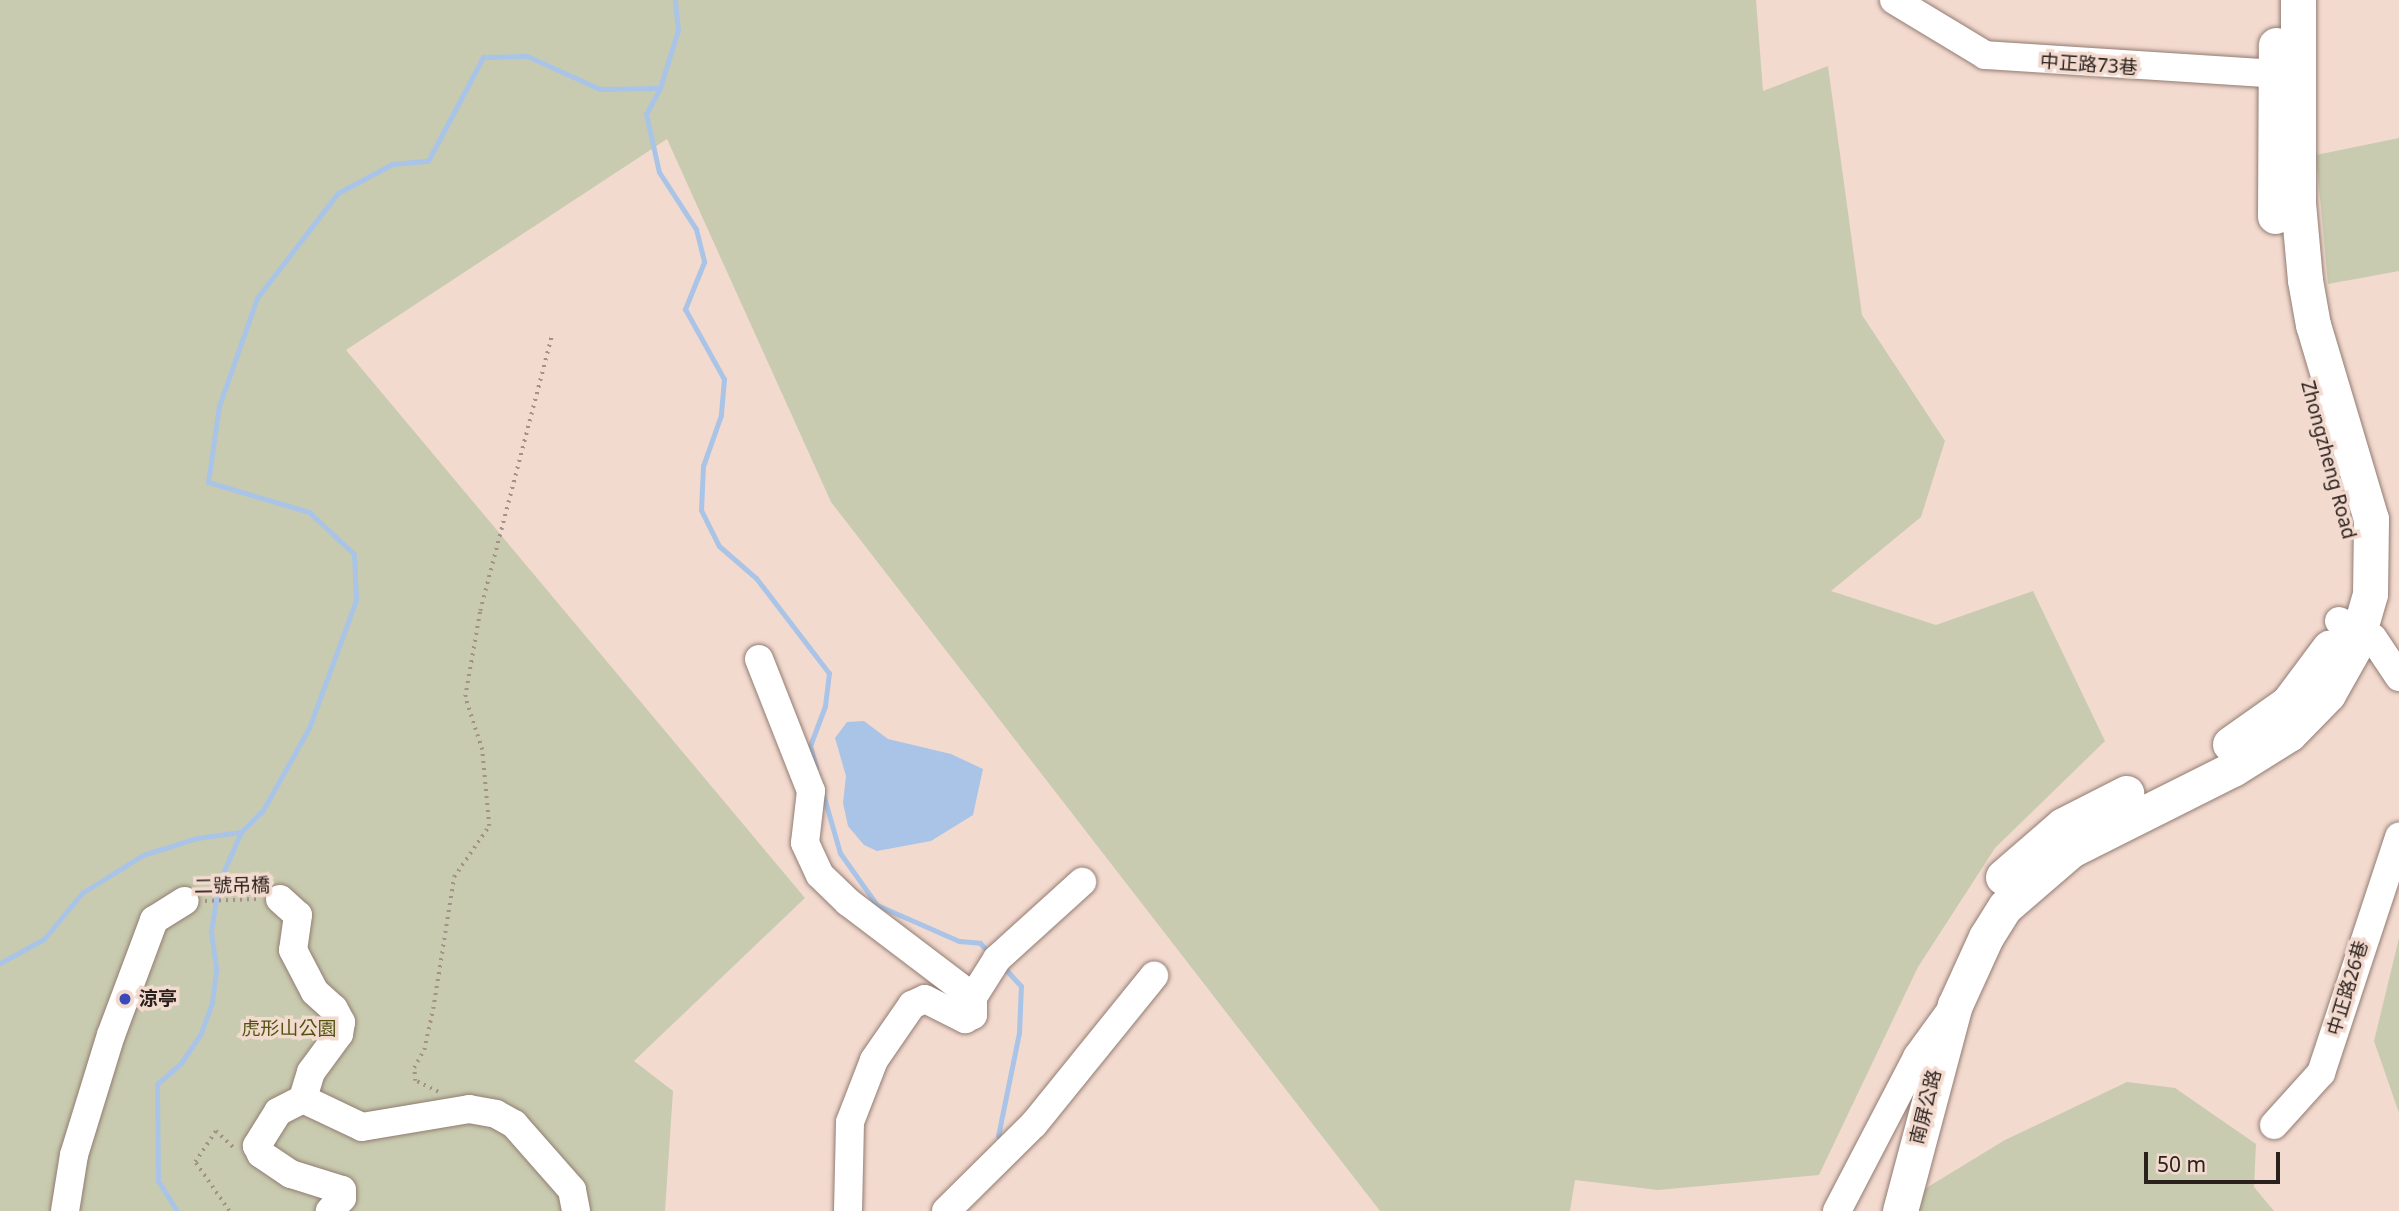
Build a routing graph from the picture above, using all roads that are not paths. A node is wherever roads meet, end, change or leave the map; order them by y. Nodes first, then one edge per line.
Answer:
1 (1894, 0) edge
2 (2277, 0) edge
3 (2298, 0) edge
4 (2288, 75) junction
5 (2350, 626) junction
6 (759, 659) dead end
7 (2399, 677) edge
8 (2399, 837) edge
9 (1082, 882) dead end
10 (280, 899) road end
11 (184, 901) road end
12 (1154, 976) dead end
13 (974, 997) junction
14 (1955, 1005) junction
15 (1917, 1057) junction
16 (303, 1098) junction
17 (2274, 1125) dead end
18 (65, 1211) edge
19 (330, 1211) edge
20 (576, 1211) edge
21 (848, 1211) edge
22 (946, 1211) edge
23 (1837, 1211) edge
24 (1878, 1211) edge
25 (1900, 1211) edge

1 - 4 street, 中正路73巷
2 - 4 main road, Zhongzheng Road
3 - 4 main road, Zhongzheng Road
4 - 5 main road, Zhongzheng Road
5 - 7 street
5 - 14 main road, Zhongzheng Road
5 - 15 main road, Zhongzheng Road
6 - 13 street
8 - 17 street, 中正路26巷
9 - 13 street
10 - 16 street
11 - 18 street
12 - 22 street
13 - 21 street
14 - 15 street
14 - 25 main road, 南屏公路
15 - 23 street
15 - 24 main road, 南屏公路
16 - 19 street
16 - 20 street

